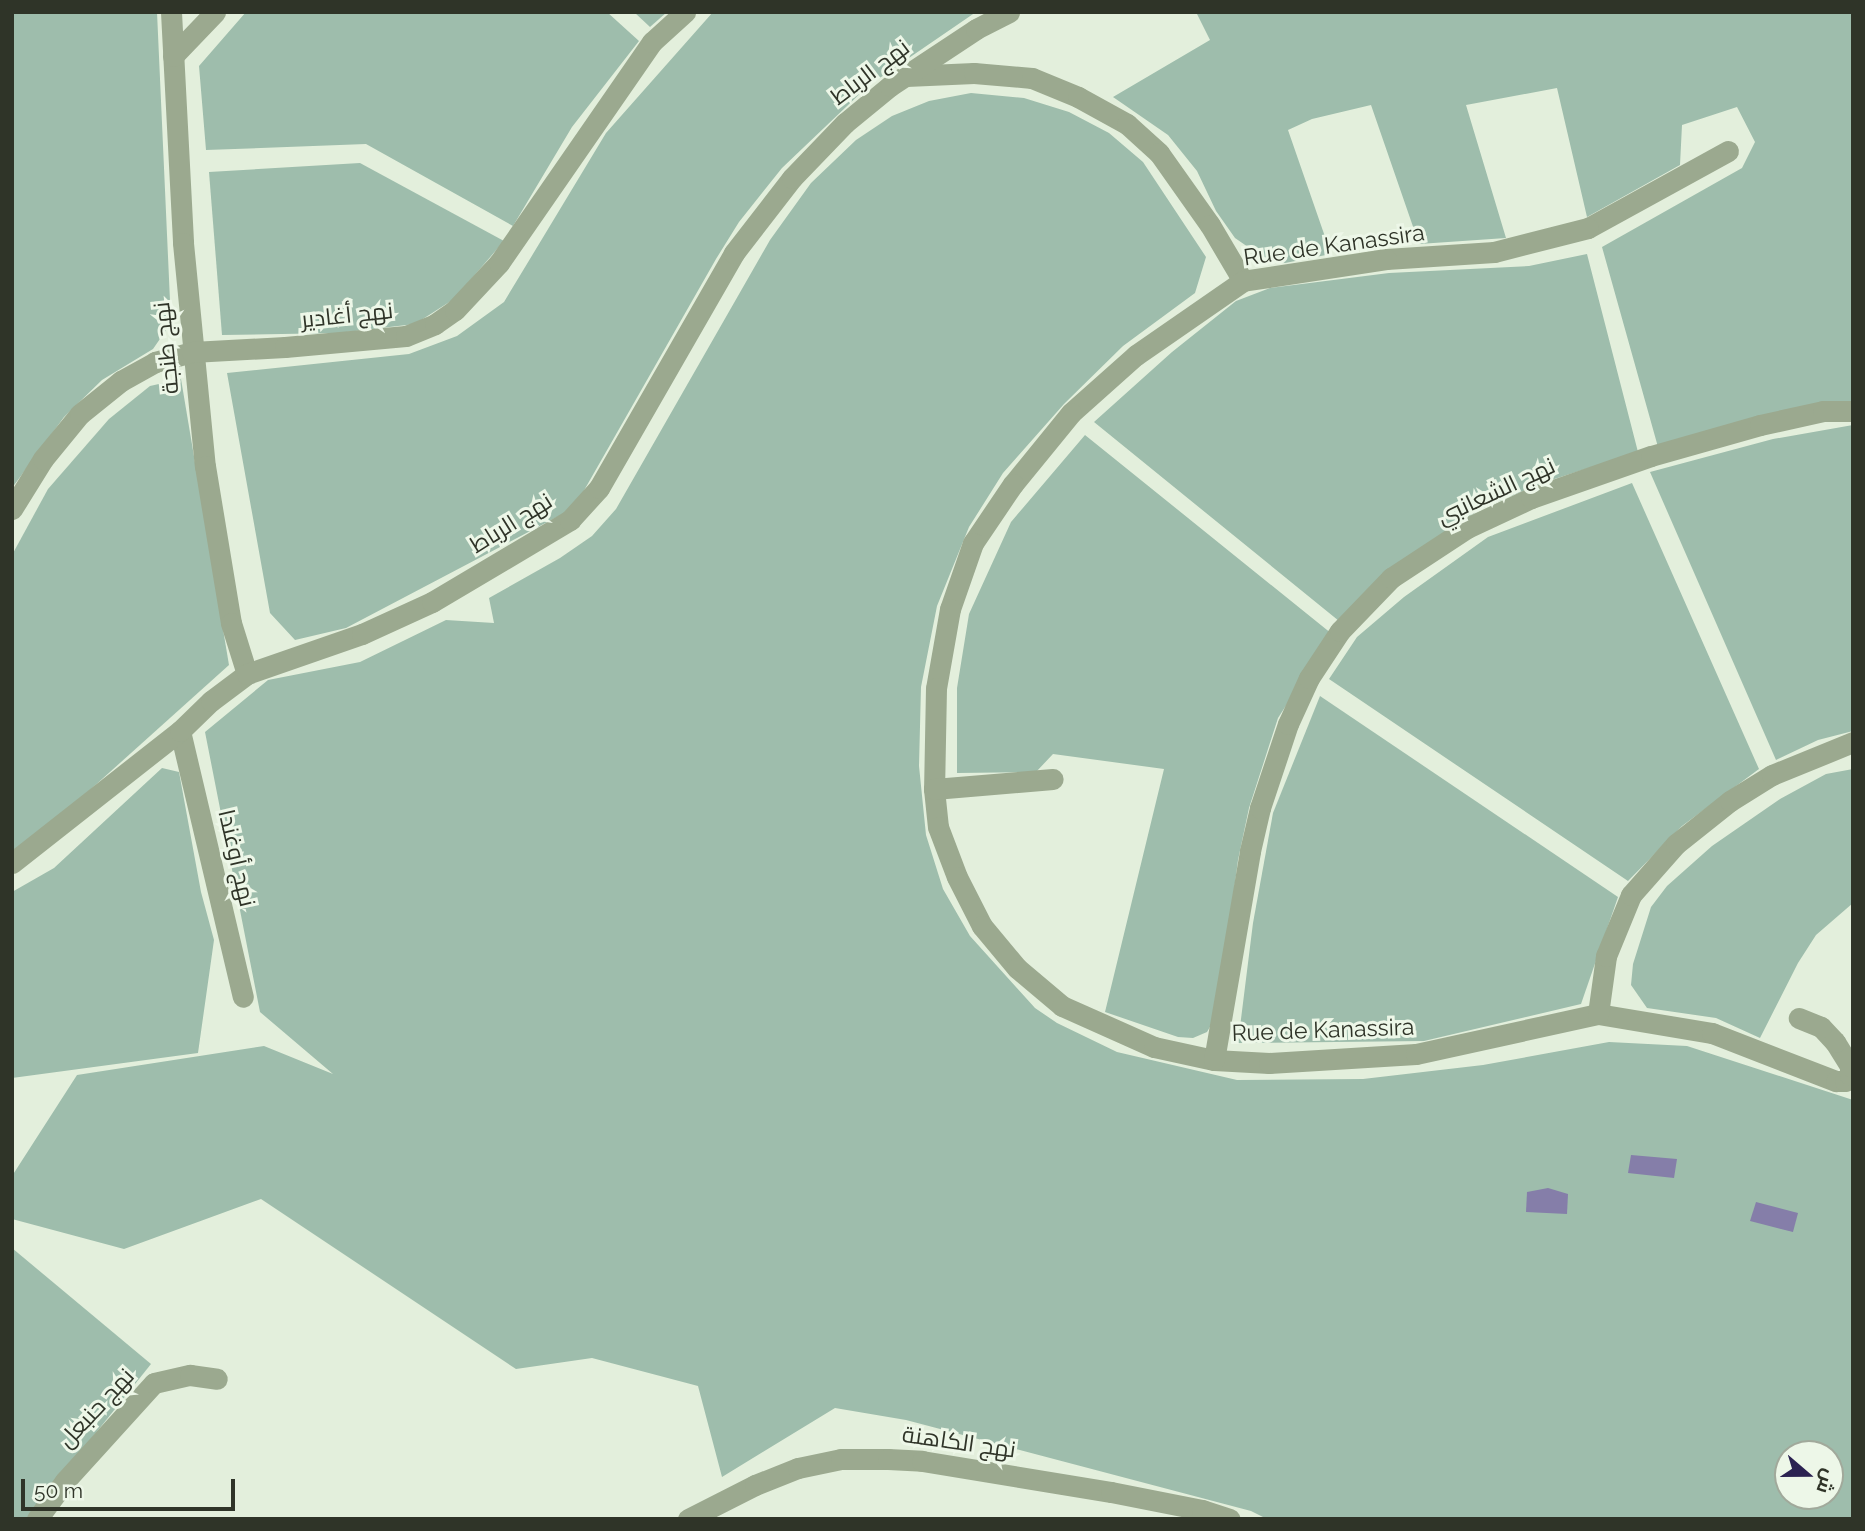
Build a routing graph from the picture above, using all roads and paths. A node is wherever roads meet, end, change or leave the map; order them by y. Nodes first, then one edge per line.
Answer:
1 (171, 12) edge
2 (215, 12) edge
3 (685, 12) edge
4 (1009, 12) edge
5 (173, 56) junction
6 (904, 76) junction
7 (1728, 151) dead end
8 (1243, 281) junction
9 (192, 352) junction
10 (1853, 411) edge
11 (12, 509) edge
12 (247, 674) junction
13 (180, 731) junction
14 (1853, 743) edge
15 (1053, 779) dead end
16 (933, 789) junction
17 (12, 863) edge
18 (243, 997) dead end
19 (1598, 1014) junction
20 (1799, 1018) dead end
21 (1214, 1060) junction
22 (217, 1379) dead end
23 (37, 1519) edge
24 (688, 1519) edge
25 (1230, 1519) edge

1 - 5 street, نهج طنجة
2 - 5 street
3 - 9 street, نهج أغادير
4 - 6 street, نهج الرباط
5 - 9 street, نهج طنجة
6 - 8 street
6 - 12 street, نهج الرباط
7 - 8 street, Rue de Kanassira
8 - 16 street, Rue de Kanassira
9 - 11 street, نهج أغادير
9 - 12 street, نهج طنجة
10 - 21 street, نهج الشعانبي
12 - 13 street, نهج الرباط
13 - 17 street, نهج الرباط
13 - 18 street, نهج أوغندا
14 - 19 street
15 - 16 street
16 - 21 street, Rue de Kanassira
19 - 20 street, Rue de Kanassira
19 - 21 street, Rue de Kanassira
22 - 23 street, نهج حنبعل
24 - 25 street, نهج الكاهنة

